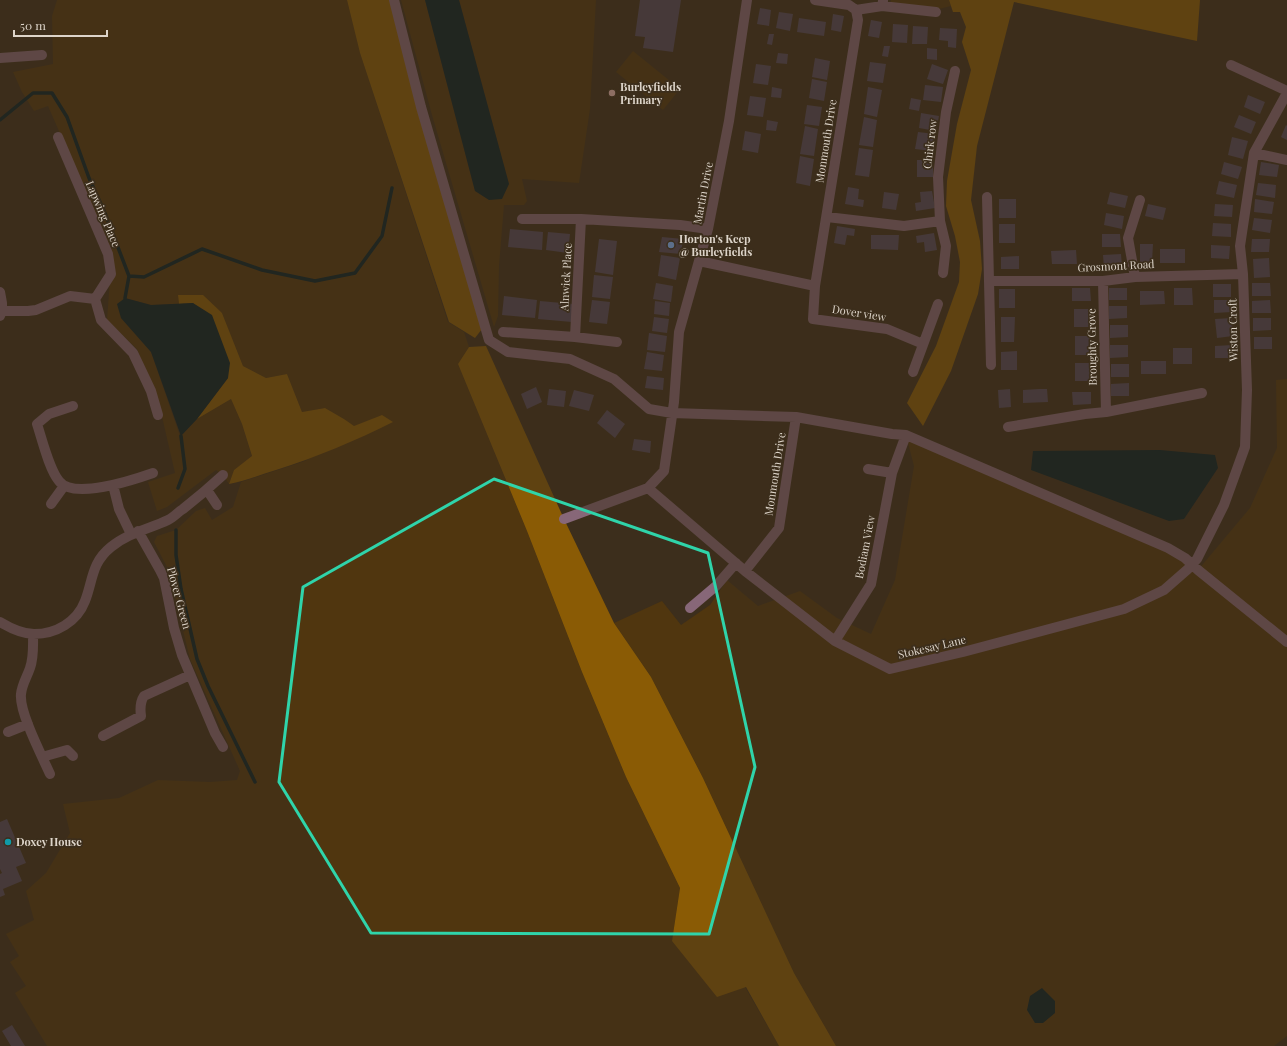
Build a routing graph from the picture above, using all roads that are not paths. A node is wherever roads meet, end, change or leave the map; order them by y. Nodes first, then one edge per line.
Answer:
1 (394, 0) edge
2 (747, 0) edge
3 (815, 0) edge
4 (883, 3) edge
5 (856, 10) junction
6 (936, 12) dead end
7 (42, 55) dead end
8 (0, 58) edge
9 (1232, 65) dead end
10 (955, 71) dead end
11 (1287, 92) edge
12 (58, 137) dead end
13 (1254, 152) junction
14 (1287, 160) edge
15 (987, 197) dead end
16 (1140, 200) dead end
17 (827, 217) junction
18 (522, 219) dead end
19 (581, 219) junction
20 (940, 221) junction
21 (708, 229) junction
22 (699, 261) junction
23 (943, 273) dead end
24 (1244, 274) junction
25 (1135, 277) junction
26 (990, 281) junction
27 (1103, 281) junction
28 (815, 286) junction
29 (0, 292) edge
30 (95, 299) junction
31 (938, 304) dead end
32 (1, 313) edge
33 (813, 318) joint
34 (503, 332) dead end
35 (575, 337) junction
36 (617, 342) dead end
37 (923, 344) junction
38 (991, 365) dead end
39 (914, 372) dead end
40 (1202, 393) dead end
41 (73, 406) dead end
42 (1106, 412) junction
43 (672, 413) junction
44 (158, 415) dead end
45 (796, 417) junction
46 (1008, 427) dead end
47 (906, 435) junction
48 (868, 470) dead end
49 (153, 473) dead end
50 (892, 473) junction
51 (223, 475) dead end
52 (114, 485) junction
53 (64, 486) junction
54 (648, 488) junction
55 (207, 490) junction
56 (51, 504) dead end
57 (218, 505) dead end
58 (564, 519) dead end
59 (134, 533) junction
60 (736, 563) junction
61 (1192, 565) junction
62 (746, 571) junction
63 (690, 608) dead end
64 (0, 622) edge
65 (33, 634) junction
66 (835, 641) junction
67 (1287, 642) edge
68 (190, 674) junction
69 (28, 724) junction
70 (8, 732) dead end
71 (103, 736) dead end
72 (223, 748) dead end
73 (42, 756) junction
74 (73, 756) dead end
75 (50, 774) dead end

1 - 43 street
2 - 21 street, Martin Drive
3 - 5 street
4 - 5 street
4 - 6 street
5 - 17 street, Monmouth Drive
7 - 8 street
9 - 11 street
10 - 20 street, Chirk row
11 - 13 street, Wiston Croft
12 - 30 street, Lapwing Place
13 - 14 street
13 - 24 street, Wiston Croft
15 - 26 street
16 - 25 street
17 - 20 street
17 - 28 street, Monmouth Drive
18 - 19 street
19 - 21 street
19 - 35 street, Alnwick Place
20 - 23 street, Chirk row
21 - 22 street, Martin Drive
22 - 28 street
22 - 43 street, Martin Drive
24 - 25 street, Grosmont Road
24 - 61 street, Wiston Croft
25 - 27 street, Grosmont Road
26 - 27 street, Grosmont Road
26 - 38 street
27 - 42 street, Broughty Grove
28 - 33 street, Monmouth Drive
29 - 32 street
30 - 32 street
30 - 44 street
31 - 37 street
33 - 37 street, Dover view
34 - 35 street
35 - 36 street
37 - 39 street
40 - 42 street
41 - 53 street
42 - 46 street
43 - 45 street
43 - 54 street, Martin Drive
45 - 47 street
45 - 62 street, Monmouth Drive
47 - 50 street, Bodiam View
47 - 61 street
48 - 50 street
49 - 52 street
50 - 66 street, Bodiam View
51 - 55 street
52 - 53 street
52 - 59 street, Plover Green
53 - 56 street
54 - 58 street
54 - 60 street, Stokesay Lane
55 - 57 street
55 - 59 street
59 - 65 street
59 - 68 street, Plover Green
60 - 62 street, Stokesay Lane
60 - 63 street
61 - 66 street, Stokesay Lane
61 - 67 street
62 - 66 street, Stokesay Lane
64 - 65 street
65 - 69 street
68 - 71 street
68 - 72 street, Plover Green
69 - 70 street
69 - 73 street
73 - 74 street
73 - 75 street

